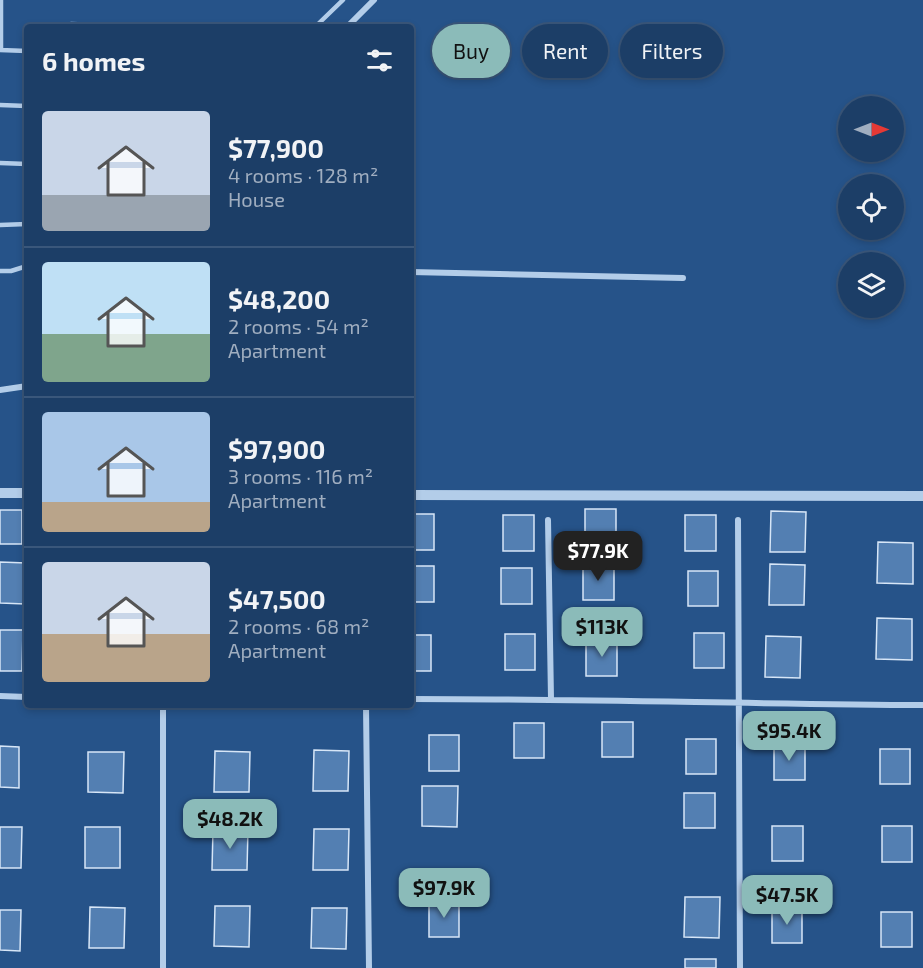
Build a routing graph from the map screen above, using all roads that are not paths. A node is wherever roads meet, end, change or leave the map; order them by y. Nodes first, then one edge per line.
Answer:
1 (1, 0) edge
2 (343, 0) edge
3 (374, 0) edge
4 (318, 24) edge
5 (350, 24) edge
6 (0, 50) edge
7 (24, 51) edge
8 (0, 105) edge
9 (24, 106) edge
10 (0, 164) edge
11 (24, 164) edge
12 (24, 224) edge
13 (0, 225) edge
14 (24, 267) edge
15 (0, 271) edge
16 (414, 272) edge
17 (683, 278) dead end
18 (24, 386) edge
19 (0, 390) edge
20 (0, 493) edge
21 (24, 494) edge
22 (414, 495) edge
23 (923, 496) edge
24 (548, 520) dead end
25 (738, 520) dead end
26 (0, 696) edge
27 (24, 696) edge
28 (414, 699) edge
29 (551, 699) junction
30 (739, 704) junction
31 (923, 705) edge
32 (162, 708) edge
33 (366, 708) edge
34 (163, 968) edge
35 (369, 968) edge
36 (740, 968) edge

1 - 6 lane
2 - 4 lane
3 - 5 street
6 - 7 lane
8 - 9 lane
10 - 11 lane
12 - 13 lane
14 - 15 lane
16 - 17 street
18 - 19 street
20 - 21 street
22 - 23 street
24 - 29 street
25 - 30 street
26 - 27 street
28 - 29 street
29 - 30 street
30 - 31 street
30 - 36 street
32 - 34 street
33 - 35 street

